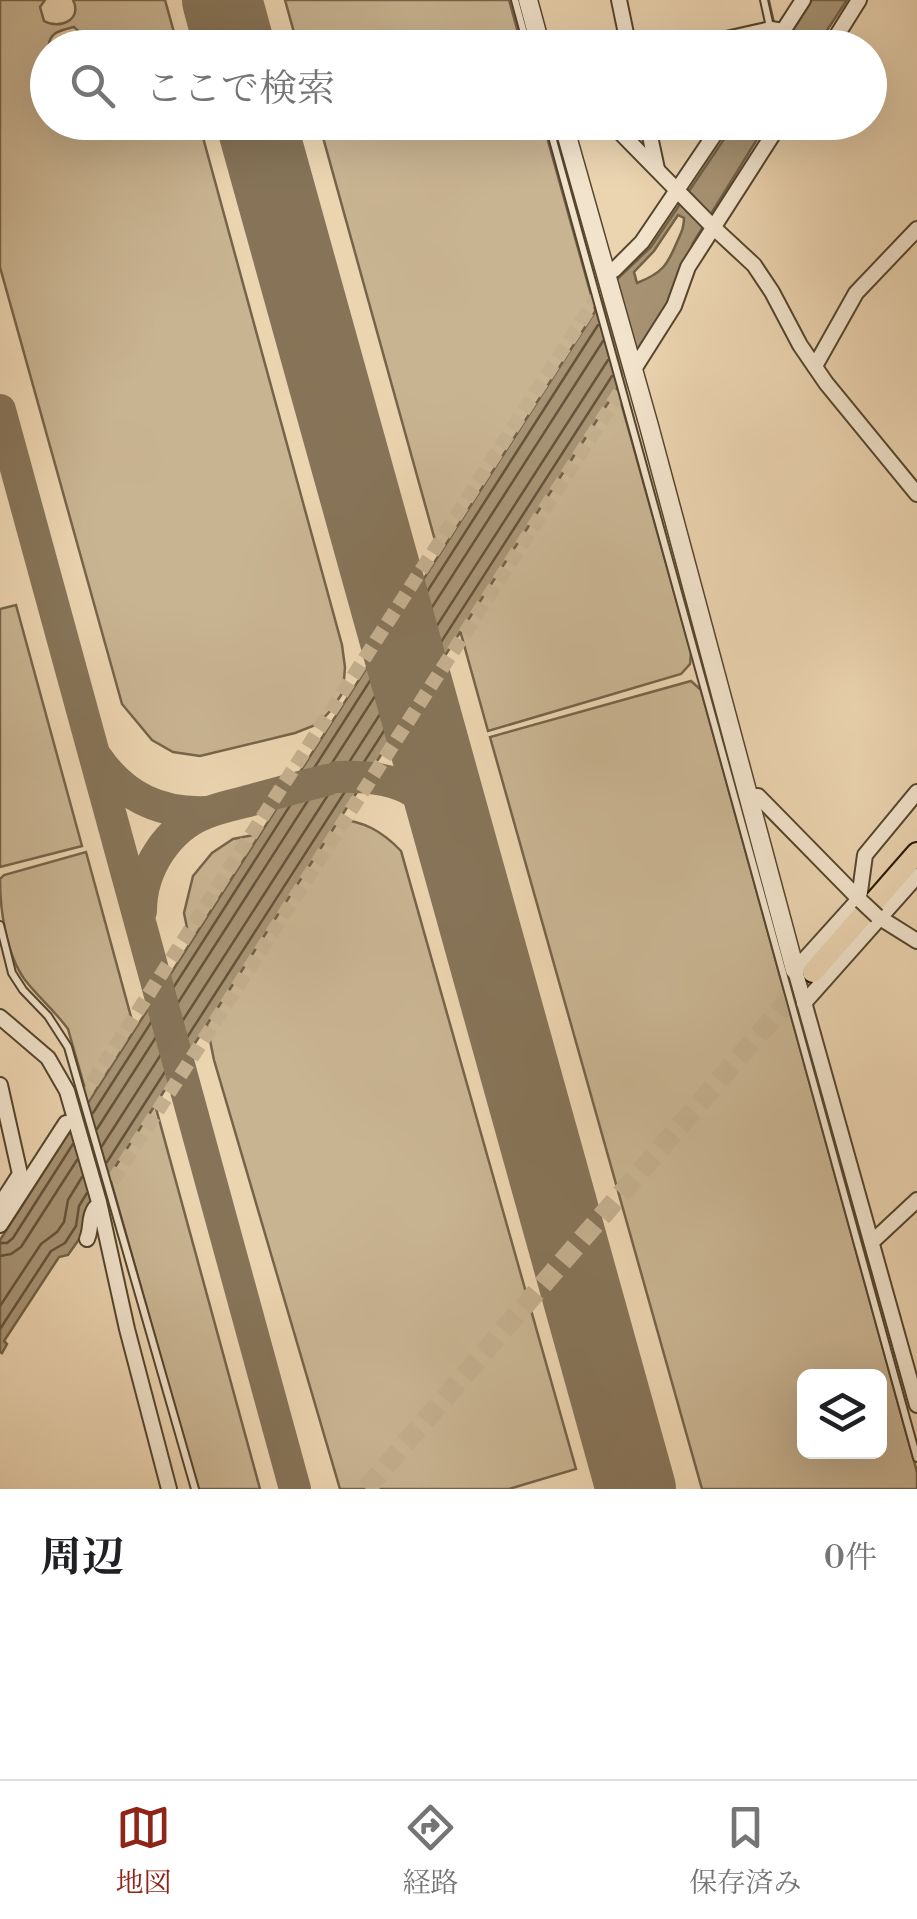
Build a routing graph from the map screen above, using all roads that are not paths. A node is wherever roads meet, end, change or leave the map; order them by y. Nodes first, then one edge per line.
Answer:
1 (515, 0) edge
2 (528, 0) edge
3 (619, 0) edge
4 (764, 0) edge
5 (802, 0) edge
6 (859, 0) edge
7 (523, 30) edge
8 (537, 30) edge
9 (626, 30) edge
10 (777, 30) joint
11 (840, 30) edge
12 (553, 140) edge
13 (568, 140) edge
14 (628, 140) edge
15 (650, 140) edge
16 (712, 140) edge
17 (769, 140) edge
18 (657, 170) junction
19 (680, 193) junction
20 (711, 225) junction
21 (917, 228) edge
22 (614, 270) tunnel mouth
23 (636, 366) tunnel mouth
24 (815, 366) junction
25 (917, 494) edge
26 (917, 792) edge
27 (749, 796) junction
28 (917, 853) edge
29 (917, 876) edge
30 (860, 900) junction
31 (878, 917) junction
32 (0, 924) edge
33 (917, 941) edge
34 (804, 971) junction
35 (804, 1003) junction
36 (0, 1016) edge
37 (0, 1085) edge
38 (66, 1123) tunnel mouth
39 (917, 1200) edge
40 (0, 1205) edge
41 (95, 1208) tunnel mouth
42 (0, 1225) edge
43 (87, 1239) dead end
44 (872, 1242) junction
45 (917, 1405) edge
46 (917, 1458) edge
47 (170, 1489) edge
48 (195, 1489) edge

1 - 7 lane
2 - 8 street
3 - 9 street
4 - 10 lane
5 - 10 street
6 - 11 street
12 - 46 lane
13 - 27 street
14 - 18 street
15 - 18 street
16 - 19 street
17 - 20 street
18 - 19 street
19 - 20 street
19 - 22 street
20 - 23 street
20 - 24 street
21 - 24 street
24 - 25 street
26 - 30 street
27 - 30 street
27 - 34 street
28 - 34 main road
29 - 31 street
30 - 31 street, bridge
30 - 34 street
31 - 33 street
31 - 35 street
32 - 48 lane
34 - 35 street
35 - 44 street
36 - 47 street
37 - 40 street
38 - 42 street
39 - 44 street
41 - 43 street
44 - 45 street

